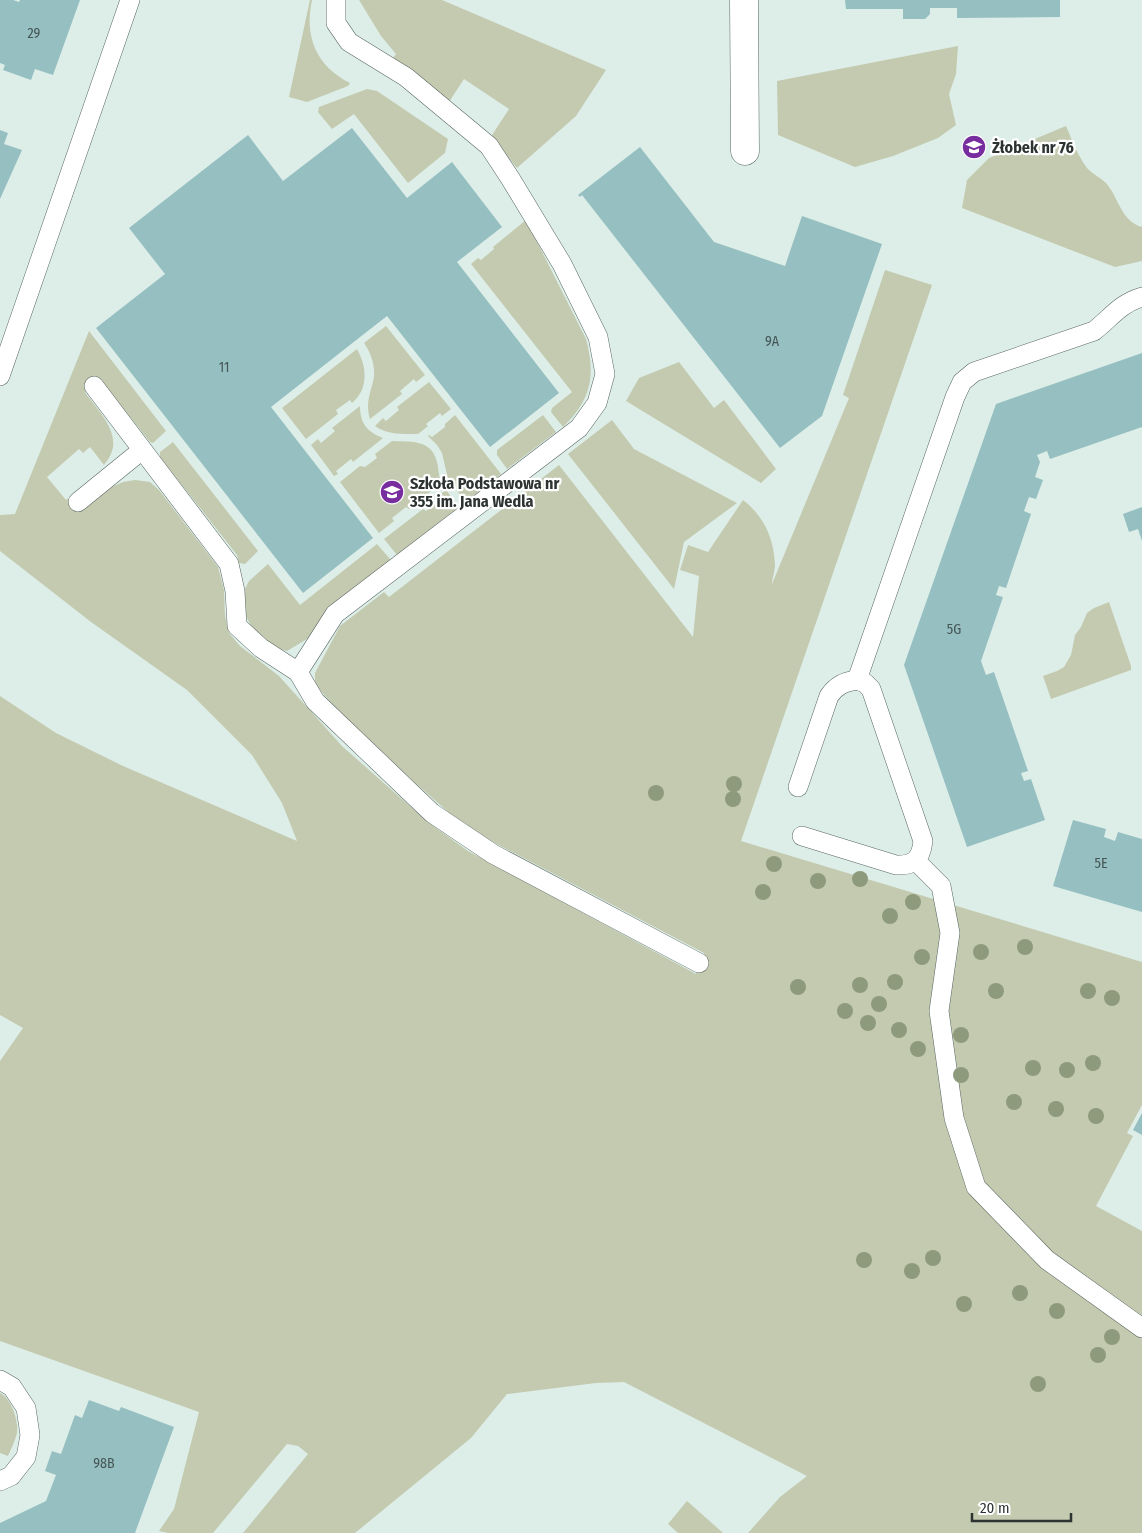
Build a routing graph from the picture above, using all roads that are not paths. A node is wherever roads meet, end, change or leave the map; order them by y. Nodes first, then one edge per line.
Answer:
1 (130, 0) edge
2 (336, 0) edge
3 (744, 0) edge
4 (745, 151) dead end
5 (1142, 297) edge
6 (0, 376) edge
7 (94, 386) dead end
8 (142, 450) junction
9 (78, 502) dead end
10 (298, 672) junction
11 (857, 680) junction
12 (798, 786) dead end
13 (802, 836) dead end
14 (916, 861) junction
15 (699, 963) dead end
16 (1142, 1328) edge
17 (0, 1380) edge
18 (0, 1481) edge

1 - 6 lane
2 - 10 lane
3 - 4 street
5 - 11 lane
7 - 8 lane
8 - 9 lane
8 - 10 lane
10 - 15 lane
11 - 12 lane
11 - 14 lane
13 - 14 lane
14 - 16 lane
17 - 18 lane

